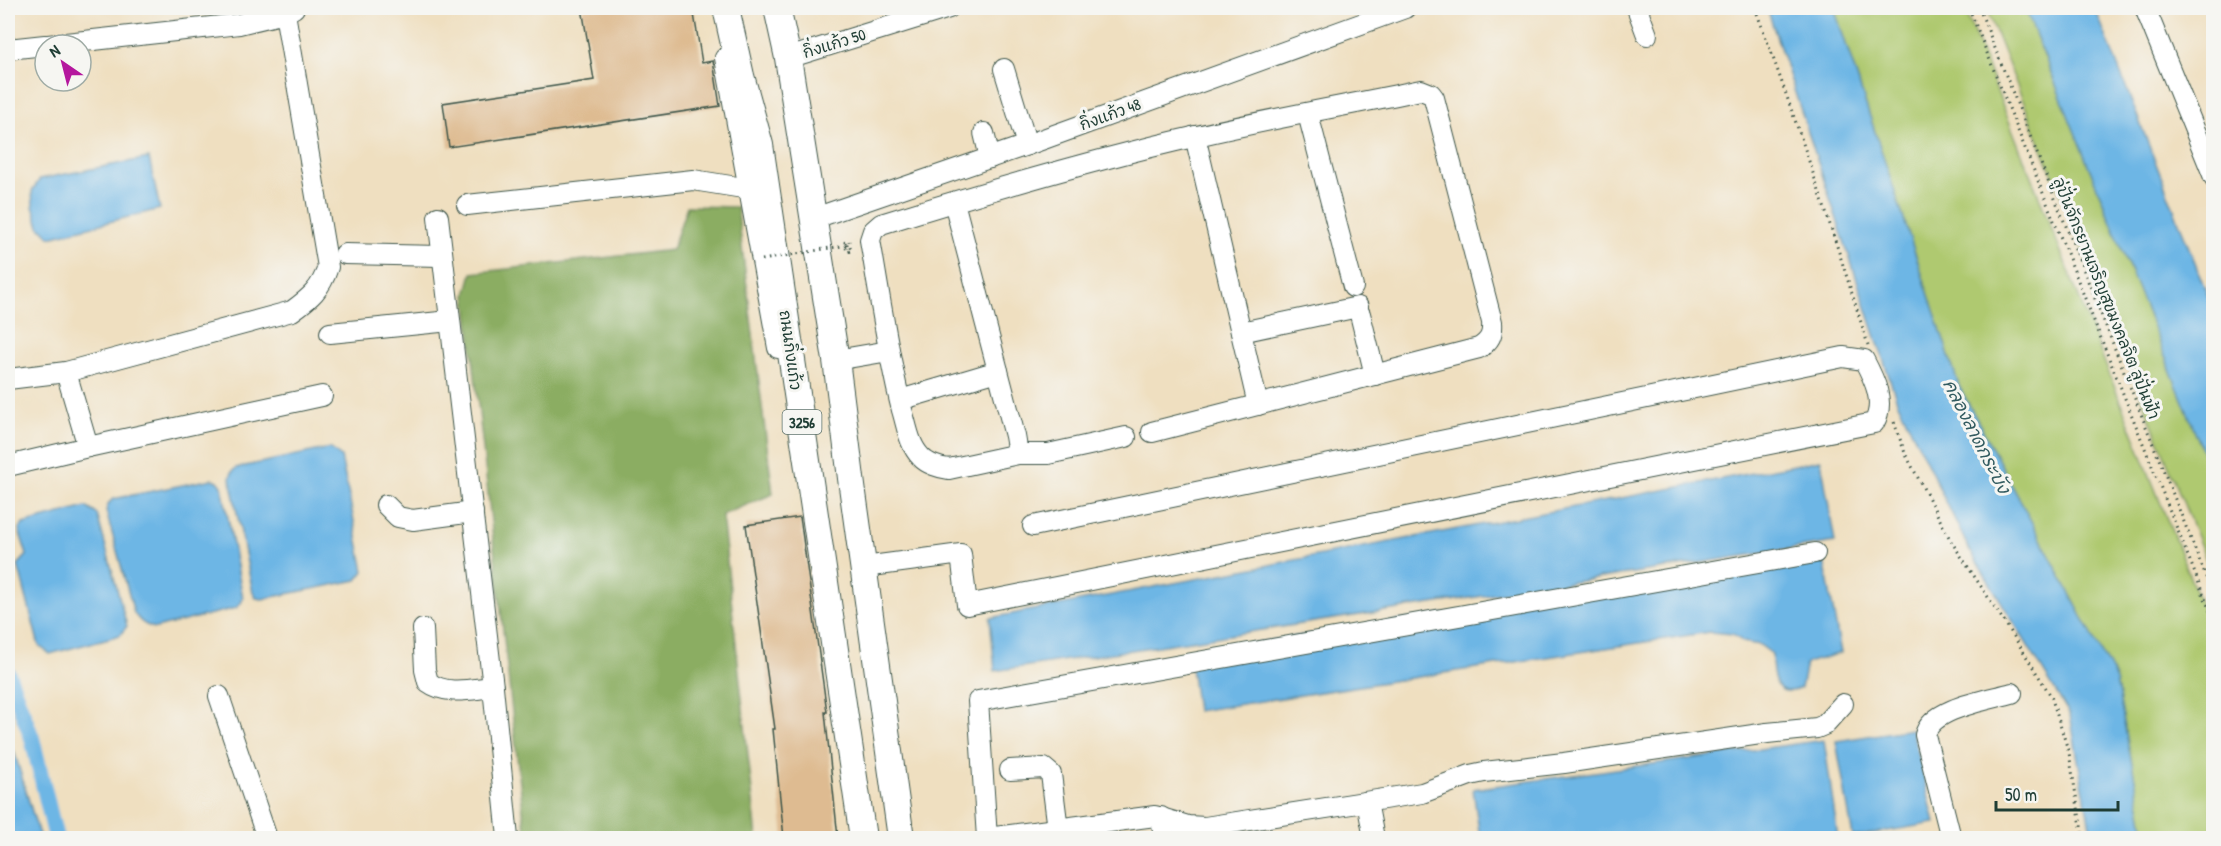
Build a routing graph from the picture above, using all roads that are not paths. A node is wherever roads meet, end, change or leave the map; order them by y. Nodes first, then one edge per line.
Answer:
1 (716, 8) edge
2 (726, 8) edge
3 (777, 8) edge
4 (950, 8) edge
5 (1405, 8) edge
6 (1637, 8) edge
7 (2145, 8) edge
8 (290, 10) edge
9 (1647, 35) dead end
10 (93, 40) edge
11 (33, 46) edge
12 (8, 49) edge
13 (788, 58) junction
14 (1004, 69) dead end
15 (1308, 114) junction
16 (984, 134) dead end
17 (1195, 136) junction
18 (1027, 145) junction
19 (990, 158) junction
20 (2214, 177) edge
21 (759, 191) junction
22 (954, 202) junction
23 (467, 205) dead end
24 (438, 217) dead end
25 (815, 218) junction
26 (345, 254) dead end
27 (441, 256) junction
28 (1353, 287) dead end
29 (450, 321) junction
30 (1241, 332) junction
31 (330, 333) dead end
32 (889, 351) junction
33 (836, 360) junction
34 (998, 371) junction
35 (66, 372) junction
36 (1375, 375) junction
37 (8, 379) edge
38 (322, 396) dead end
39 (900, 400) junction
40 (1258, 405) junction
41 (1152, 432) dead end
42 (1126, 437) dead end
43 (88, 447) junction
44 (1018, 454) junction
45 (8, 466) edge
46 (386, 506) dead end
47 (473, 512) junction
48 (1033, 526) dead end
49 (1815, 553) dead end
50 (864, 567) junction
51 (423, 629) dead end
52 (493, 687) junction
53 (2012, 693) dead end
54 (219, 696) dead end
55 (1843, 704) dead end
56 (1010, 770) dead end
57 (1368, 802) junction
58 (1161, 817) junction
59 (1058, 829) junction
60 (267, 838) edge
61 (508, 838) edge
62 (862, 838) edge
63 (902, 838) edge
64 (987, 838) edge
65 (1164, 838) edge
66 (1374, 838) edge
67 (1951, 838) edge

1 - 21 street
2 - 21 main road, ถนนกิ่งแก้ว / 3256
3 - 13 main road, 3256
4 - 13 street, กิ่งแก้ว 50
5 - 18 street, กิ่งแก้ว 48
6 - 9 street
7 - 20 street
8 - 10 street
8 - 35 street
11 - 12 street
13 - 25 main road, 3256
14 - 18 street
15 - 17 street
15 - 28 street
15 - 36 street
16 - 19 street
17 - 22 street
17 - 30 street
18 - 19 street, กิ่งแก้ว 48
19 - 25 street, กิ่งแก้ว 48
21 - 23 street
21 - 62 main road, ถนนกิ่งแก้ว / 3256
22 - 32 street
22 - 34 street
24 - 27 street
25 - 33 main road, 3256
26 - 27 street
27 - 29 street
29 - 31 street
29 - 47 street
30 - 36 street
30 - 40 street
32 - 33 street
32 - 39 street
33 - 50 main road, 3256
34 - 39 street
34 - 44 street
35 - 37 street
35 - 43 street
36 - 40 street
38 - 43 street
39 - 44 street
40 - 41 street
42 - 44 street
43 - 45 street
46 - 47 street
47 - 52 street
48 - 50 street
49 - 64 street
50 - 63 main road, 3256
51 - 52 street
52 - 61 street
53 - 67 street
54 - 60 street
55 - 57 street
56 - 59 street
57 - 58 street
57 - 66 street
58 - 59 street
58 - 65 street
59 - 64 street

